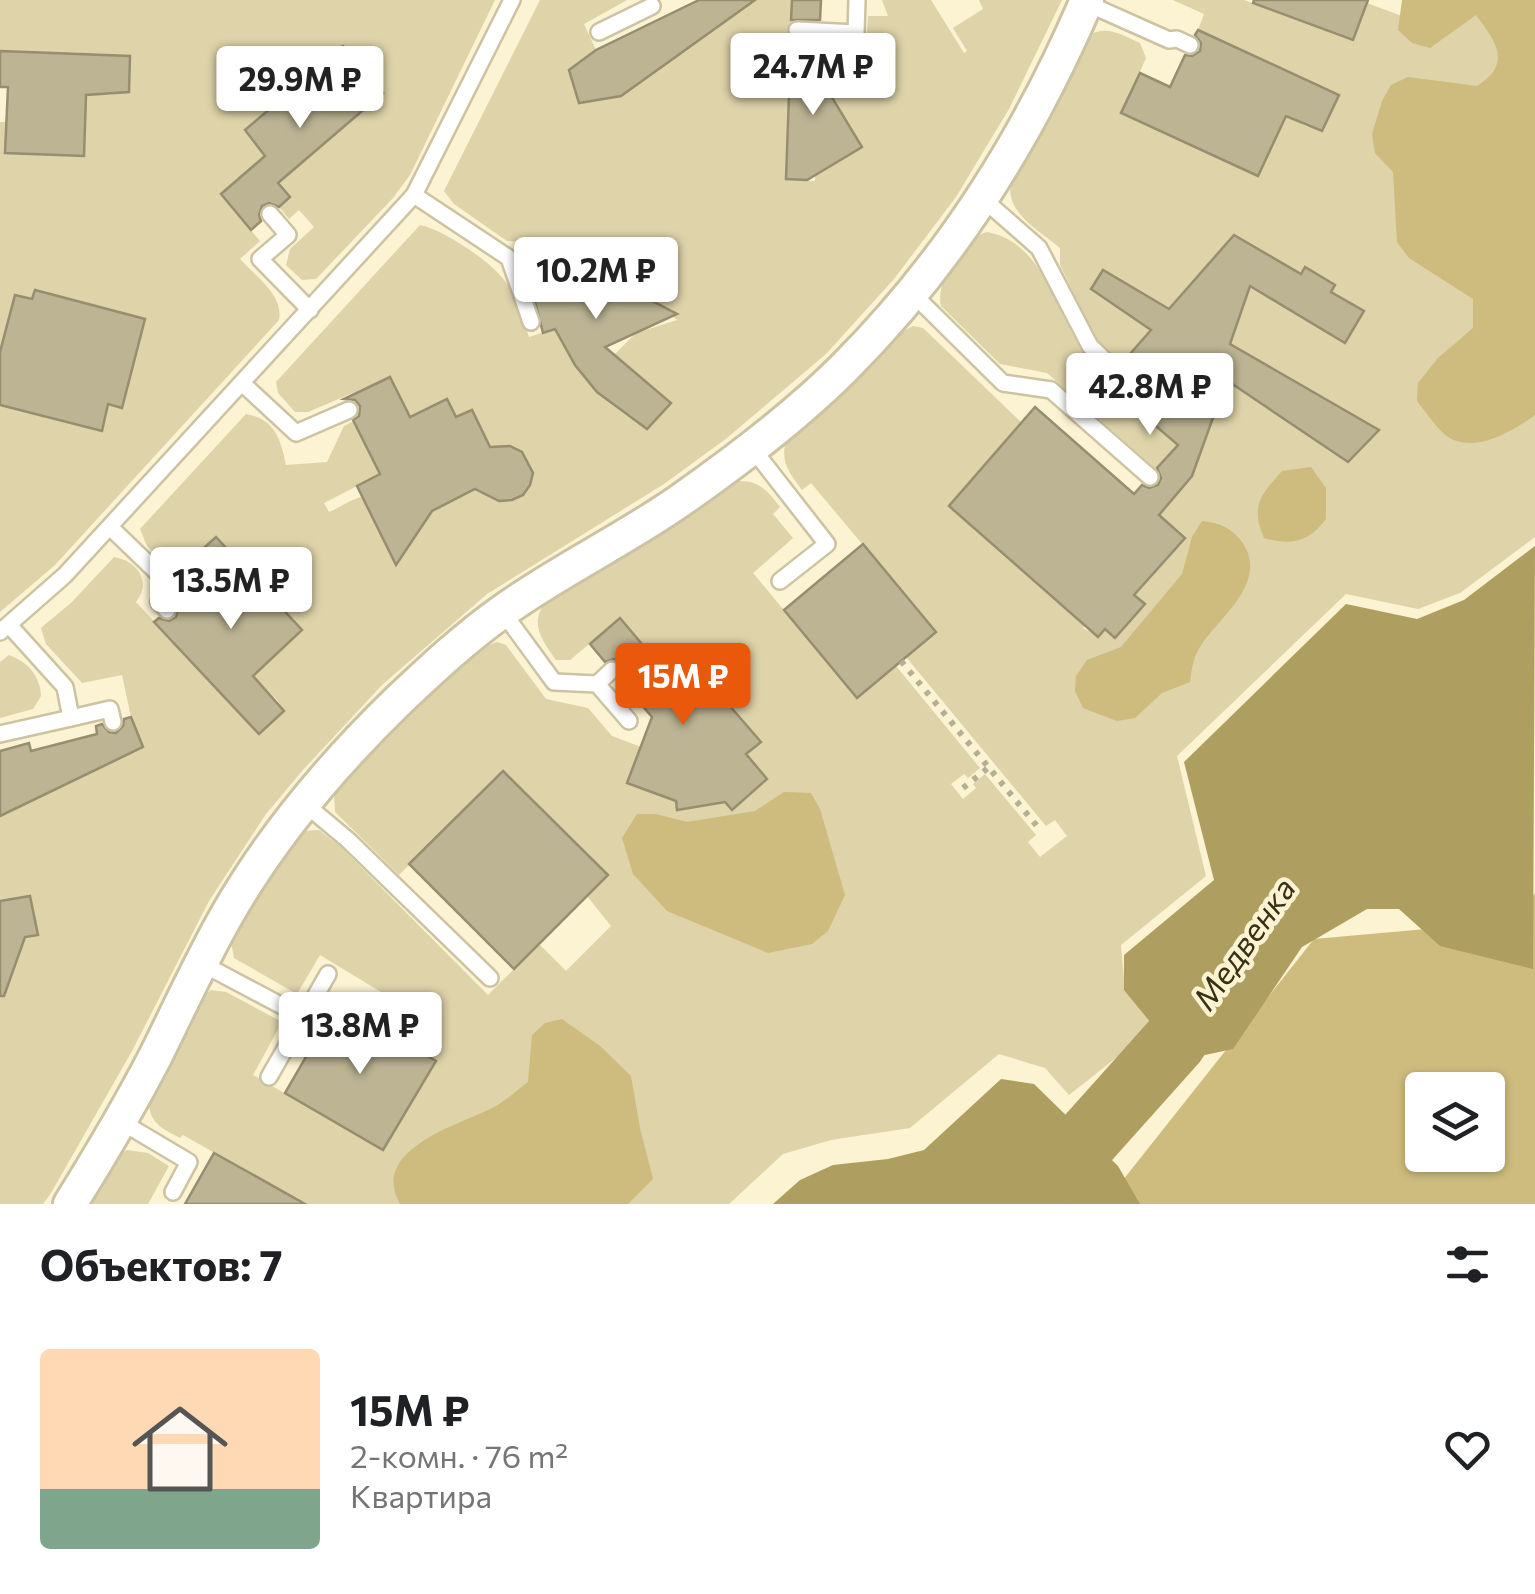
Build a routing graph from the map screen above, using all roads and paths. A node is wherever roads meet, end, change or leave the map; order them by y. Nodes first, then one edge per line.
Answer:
1 (512, 0) edge
2 (857, 0) edge
3 (1086, 1) edge
4 (655, 2) edge
5 (797, 30) dead end
6 (599, 32) dead end
7 (1190, 45) dead end
8 (414, 196) junction
9 (982, 198) junction
10 (270, 214) dead end
11 (912, 294) junction
12 (310, 310) junction
13 (531, 322) dead end
14 (1116, 370) dead end
15 (242, 383) junction
16 (348, 410) dead end
17 (752, 448) junction
18 (1150, 477) dead end
19 (110, 527) junction
20 (780, 580) dead end
21 (167, 610) dead end
22 (502, 611) junction
23 (4, 628) edge
24 (901, 661) dead end
25 (612, 670) dead end
26 (596, 684) junction
27 (72, 718) junction
28 (629, 721) dead end
29 (113, 722) dead end
30 (0, 734) edge
31 (988, 768) junction
32 (963, 788) dead end
33 (305, 804) junction
34 (1041, 831) dead end
35 (202, 963) junction
36 (328, 974) dead end
37 (490, 978) dead end
38 (301, 1016) junction
39 (269, 1077) dead end
40 (120, 1121) junction
41 (173, 1192) dead end
42 (70, 1204) edge

1 - 8 lane
2 - 5 lane
3 - 7 lane
3 - 9 street
4 - 6 lane
8 - 12 lane
8 - 13 lane
9 - 11 street
9 - 14 lane
10 - 12 lane
11 - 17 street
11 - 18 lane
12 - 15 lane
15 - 16 lane
15 - 19 lane
17 - 20 lane
17 - 22 street
19 - 21 lane
19 - 23 lane
22 - 26 lane
22 - 33 street
23 - 27 lane
24 - 31 path
25 - 26 lane
26 - 28 lane
27 - 29 lane
27 - 30 lane
31 - 32 path
31 - 34 path
33 - 35 street
33 - 37 lane
35 - 38 lane
35 - 40 street
36 - 38 lane
38 - 39 lane
40 - 41 lane
40 - 42 street

